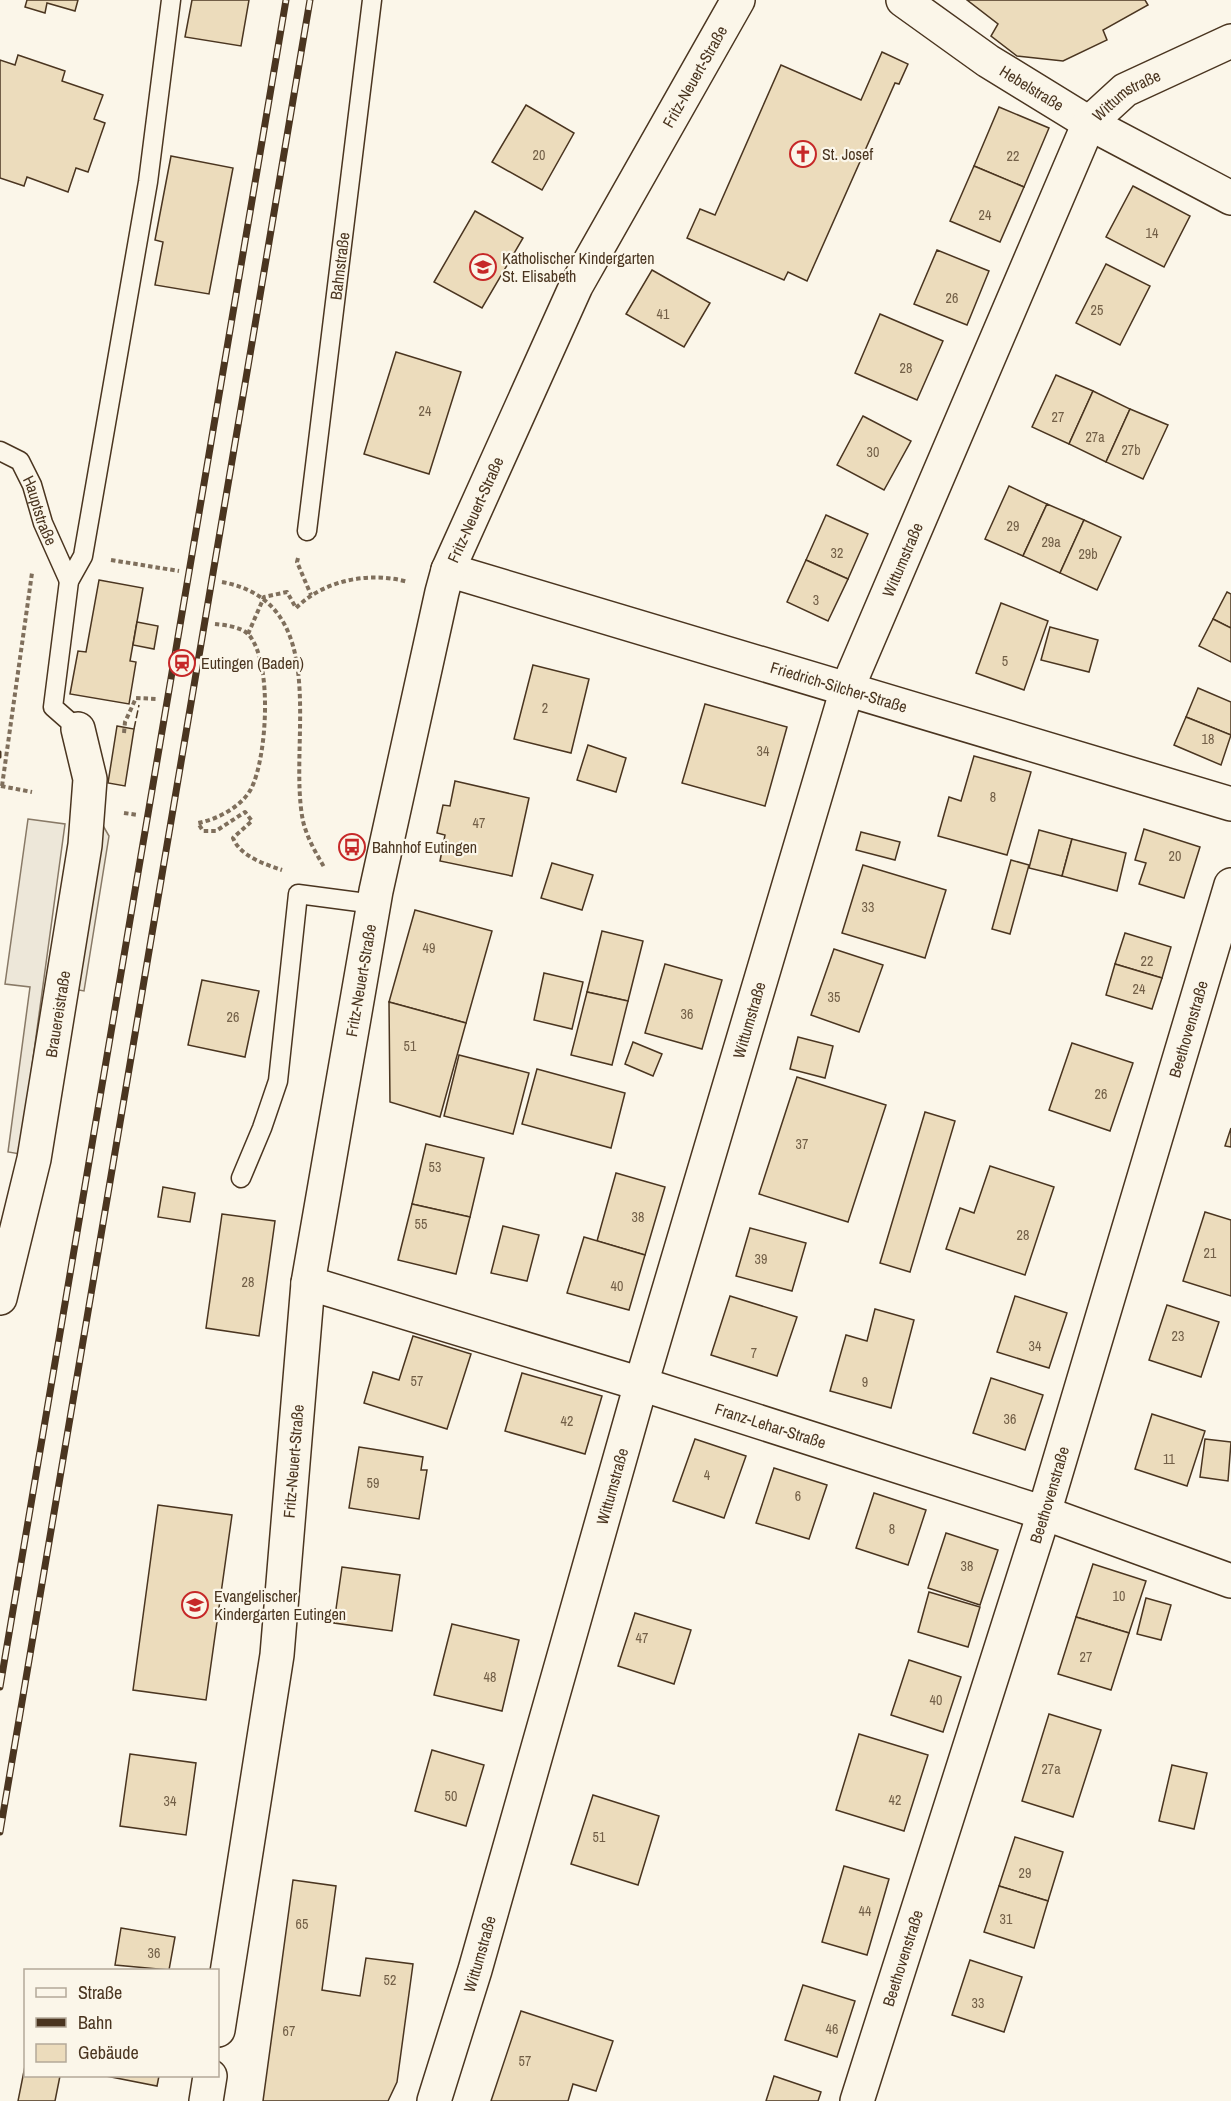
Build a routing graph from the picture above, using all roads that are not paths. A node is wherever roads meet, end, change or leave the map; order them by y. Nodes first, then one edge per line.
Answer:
1 (171, 0) edge
2 (372, 0) edge
3 (738, 0) edge
4 (903, 0) edge
5 (1231, 41) edge
6 (1089, 123) junction
7 (1231, 198) edge
8 (0, 451) edge
9 (307, 531) road end
10 (69, 581) junction
11 (445, 581) junction
12 (847, 689) junction
13 (78, 729) joint
14 (1231, 804) edge
15 (1231, 885) edge
16 (374, 904) junction
17 (241, 1178) dead end
18 (308, 1283) junction
19 (0, 1298) edge
20 (641, 1384) junction
21 (1044, 1513) junction
22 (1231, 1581) edge
23 (219, 2024) edge
24 (210, 2077) edge
25 (206, 2101) edge
26 (434, 2101) edge
27 (857, 2101) edge

1 - 10 lane
2 - 9 lane, Bahnstraße
3 - 11 street, Fritz-Neuert-Straße
4 - 6 street, Hebelstraße
5 - 6 street, Wittumstraße
6 - 7 street, Hebelstraße
6 - 12 street, Wittumstraße
8 - 10 lane, Hauptstraße
10 - 13 lane
11 - 12 street, Friedrich-Silcher-Straße
11 - 16 street, Fritz-Neuert-Straße
12 - 14 street, Friedrich-Silcher-Straße
12 - 20 street, Wittumstraße
13 - 19 street, Brauereistraße
15 - 21 street, Beethovenstraße
16 - 17 lane
16 - 18 street, Fritz-Neuert-Straße
18 - 20 street, Franz-Lehar-Straße
18 - 23 street, Fritz-Neuert-Straße
20 - 21 street, Franz-Lehar-Straße
20 - 26 street, Wittumstraße
21 - 22 street, Franz-Lehar-Straße
21 - 27 street, Beethovenstraße
24 - 25 street

